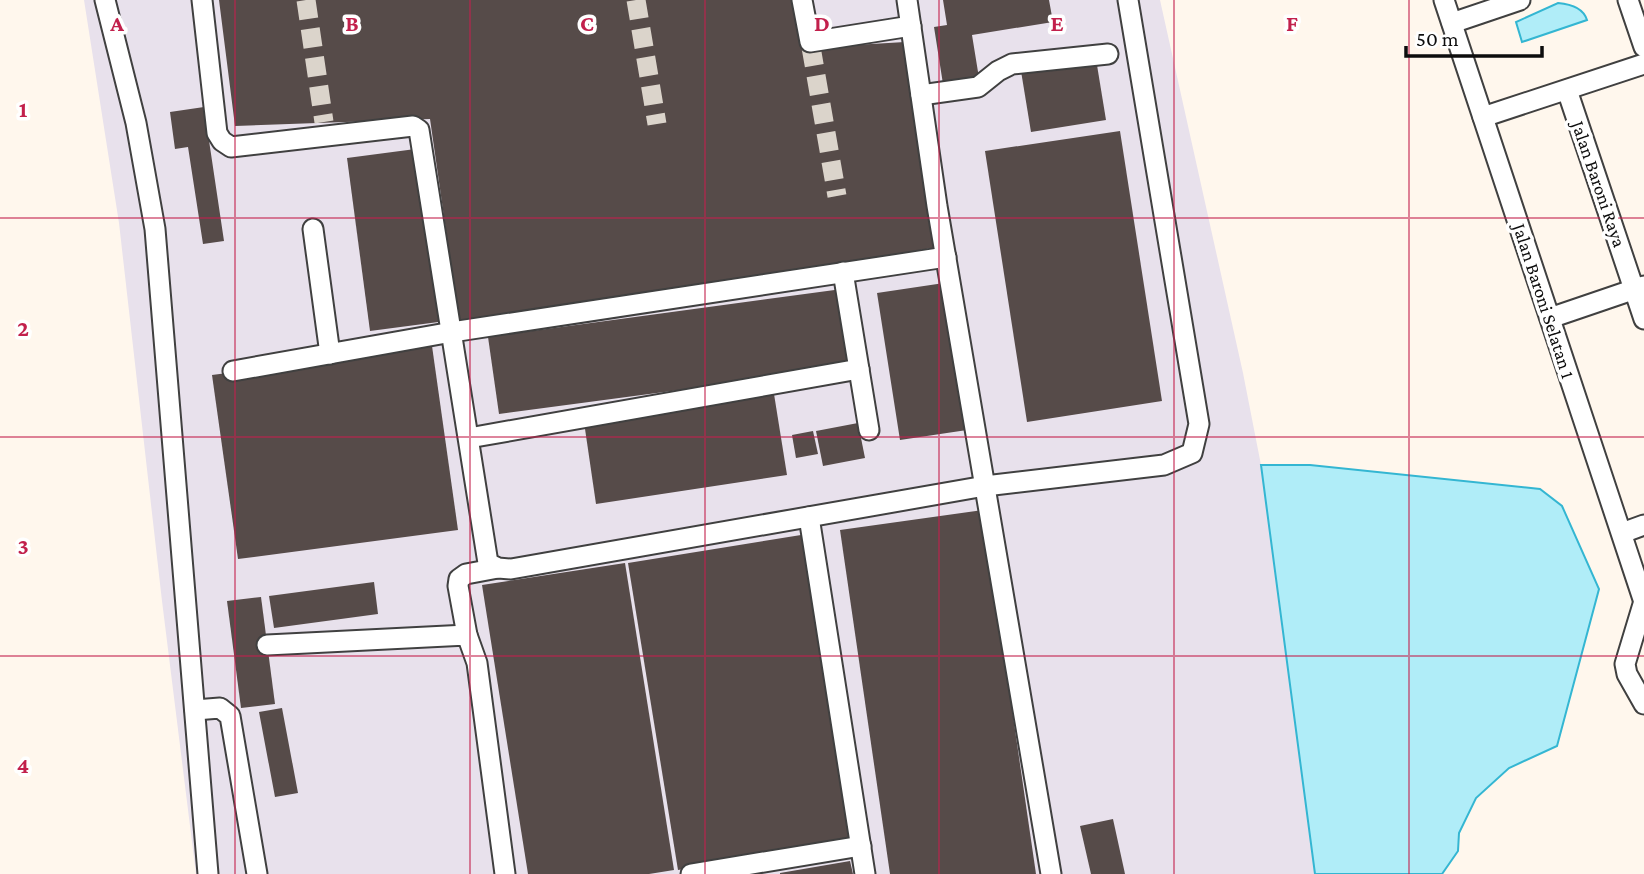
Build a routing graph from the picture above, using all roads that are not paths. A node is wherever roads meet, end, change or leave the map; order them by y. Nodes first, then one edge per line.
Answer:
1 (105, 0) edge
2 (202, 0) edge
3 (802, 0) edge
4 (907, 0) edge
5 (1128, 0) edge
6 (1444, 0) edge
7 (1520, 0) edge
8 (1628, 0) edge
9 (1452, 23) junction
10 (911, 26) junction
11 (1644, 47) edge
12 (1108, 54) dead end
13 (1644, 64) edge
14 (1567, 90) junction
15 (921, 95) junction
16 (1483, 117) junction
17 (313, 229) dead end
18 (946, 257) junction
19 (843, 272) junction
20 (1639, 287) edge
21 (1550, 318) junction
22 (1644, 319) edge
23 (452, 332) junction
24 (330, 354) junction
25 (859, 369) junction
26 (233, 371) dead end
27 (869, 429) dead end
28 (469, 438) junction
29 (985, 486) junction
30 (809, 517) junction
31 (1644, 525) edge
32 (1622, 533) junction
33 (498, 568) junction
34 (1644, 602) edge
35 (467, 635) junction
36 (267, 645) dead end
37 (1644, 704) edge
38 (195, 710) junction
39 (861, 846) junction
40 (208, 874) edge
41 (257, 874) edge
42 (505, 874) edge
43 (691, 874) edge
44 (865, 874) edge
45 (1051, 874) edge

1 - 38 street
2 - 23 street
3 - 10 street
4 - 10 street
5 - 29 street
6 - 9 street, Jalan Baroni Selatan 1
7 - 9 street
8 - 11 street
9 - 16 street, Jalan Baroni Selatan 1
10 - 15 street
12 - 15 street
13 - 14 street
14 - 16 street
14 - 20 street, Jalan Baroni Raya
15 - 18 street
16 - 21 street, Jalan Baroni Selatan 1
17 - 24 street
18 - 19 street
18 - 29 street
19 - 23 street
19 - 25 street
20 - 21 street
20 - 22 street, Jalan Baroni Raya
21 - 32 street, Jalan Baroni Selatan 1
23 - 24 street
23 - 28 street
24 - 26 street
25 - 27 street
25 - 28 street
28 - 33 street
29 - 30 street
29 - 45 street
30 - 33 street
30 - 39 street
31 - 32 street
32 - 34 street, Jalan Baroni Selatan 1
33 - 35 street
34 - 37 street, Jalan Baroni Selatan 1
35 - 36 street
35 - 42 street
38 - 40 street
38 - 41 street
39 - 43 street
39 - 44 street

